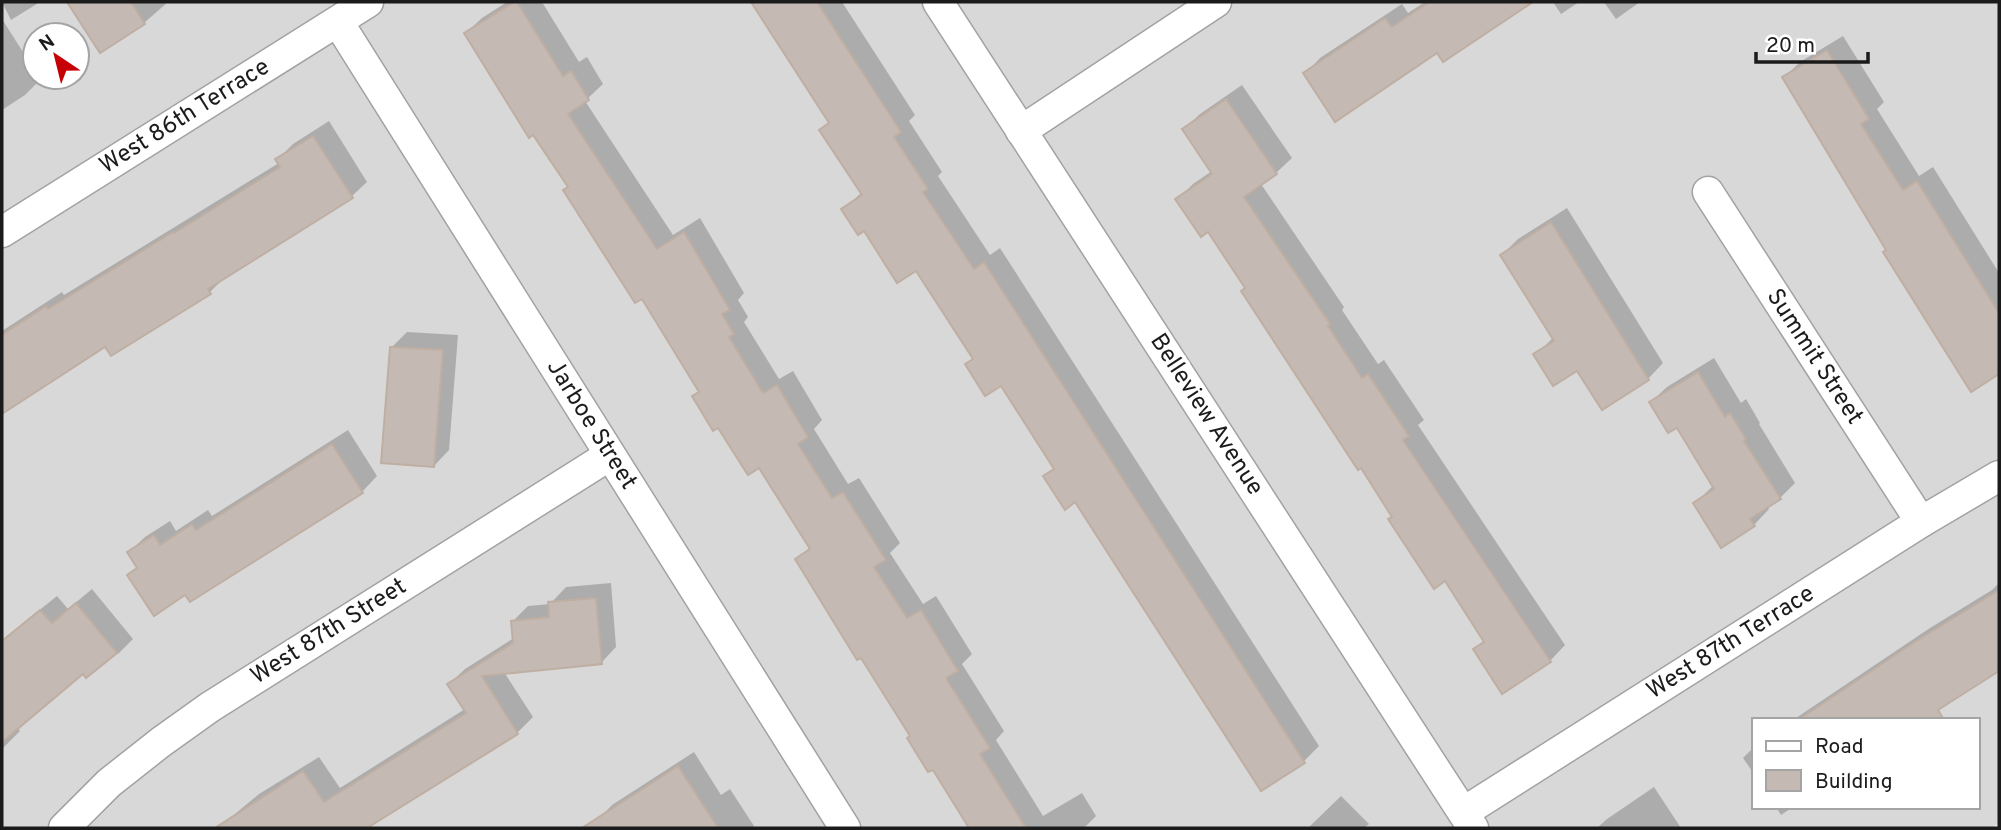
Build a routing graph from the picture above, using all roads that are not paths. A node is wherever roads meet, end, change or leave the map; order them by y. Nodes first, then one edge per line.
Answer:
1 (368, 2) edge
2 (938, 2) edge
3 (1216, 2) edge
4 (338, 22) junction
5 (1021, 131) junction
6 (1708, 192) dead end
7 (2, 232) edge
8 (610, 456) junction
9 (1999, 476) edge
10 (1921, 522) junction
11 (1469, 820) edge
12 (64, 828) edge
13 (845, 828) edge

1 - 4 street, West 86th Terrace
2 - 5 street, Belleview Avenue
3 - 5 street
4 - 7 street, West 86th Terrace
4 - 8 street, Jarboe Street
5 - 11 street, Belleview Avenue
6 - 10 street, Summit Street
8 - 12 street, West 87th Street
8 - 13 street, Jarboe Street
9 - 10 street, West 87th Terrace
10 - 11 street, West 87th Terrace

